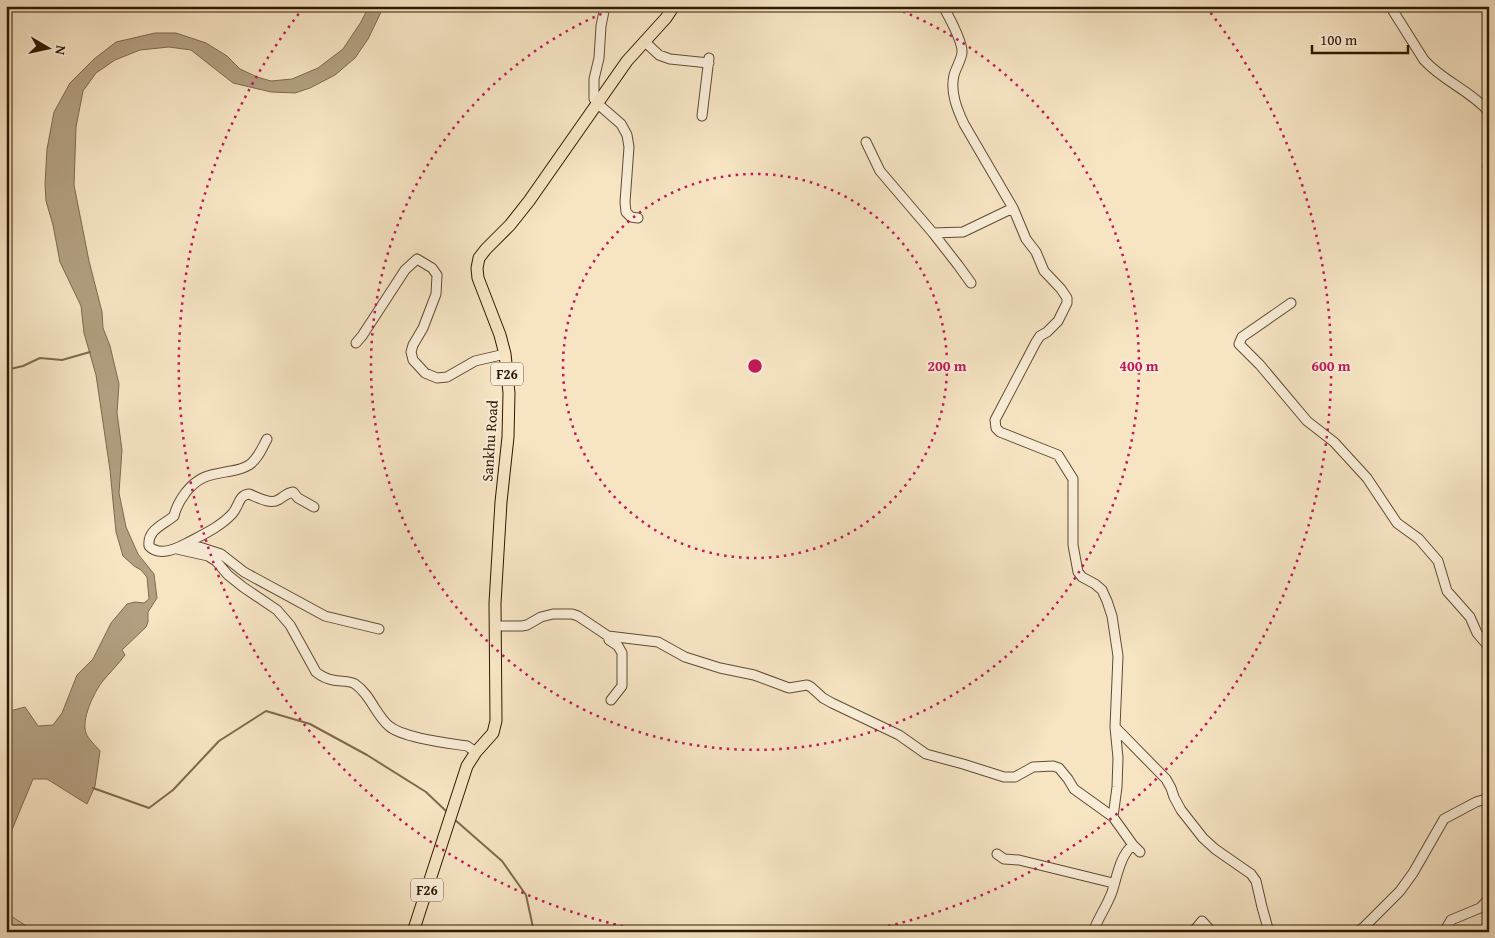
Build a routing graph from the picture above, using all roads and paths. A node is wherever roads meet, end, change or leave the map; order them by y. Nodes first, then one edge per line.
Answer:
1 (605, 6) edge
2 (674, 6) edge
3 (943, 6) edge
4 (1390, 6) edge
5 (644, 41) junction
6 (598, 104) junction
7 (1489, 112) edge
8 (702, 116) dead end
9 (866, 142) dead end
10 (1489, 162) edge
11 (1489, 170) edge
12 (1013, 208) junction
13 (638, 218) dead end
14 (932, 233) junction
15 (971, 283) dead end
16 (1291, 303) dead end
17 (356, 343) dead end
18 (505, 354) junction
19 (267, 439) dead end
20 (314, 507) dead end
21 (188, 543) junction
22 (177, 549) junction
23 (495, 626) junction
24 (379, 630) dead end
25 (608, 636) junction
26 (1489, 647) edge
27 (611, 700) dead end
28 (1115, 727) junction
29 (476, 752) junction
30 (1489, 798) edge
31 (1113, 818) junction
32 (1133, 845) junction
33 (1140, 852) dead end
34 (998, 854) dead end
35 (1113, 883) junction
36 (1489, 899) edge
37 (413, 932) edge
38 (1093, 932) edge
39 (1193, 932) edge
40 (1212, 932) edge
41 (1269, 932) edge
42 (1356, 932) edge
43 (1444, 932) edge

1 - 6 street
2 - 5 main road, Sankhu Road / F26
3 - 12 street
4 - 7 street
5 - 6 main road, Sankhu Road / F26
5 - 8 street
6 - 13 street
6 - 18 main road, Sankhu Road / F26
9 - 14 street
10 - 11 street
12 - 14 street
12 - 28 street
14 - 15 street
16 - 26 street
17 - 18 street
18 - 23 main road, Sankhu Road / F26
19 - 22 street
20 - 21 street
21 - 22 street
21 - 24 street
22 - 29 street
23 - 25 street
23 - 29 main road, Sankhu Road / F26
25 - 27 street
25 - 31 street
28 - 31 street
28 - 41 street
29 - 37 main road, Sankhu Road / F26
30 - 42 street
31 - 32 street
32 - 33 street
32 - 35 street
34 - 35 street
35 - 38 street
36 - 43 street
39 - 40 street

